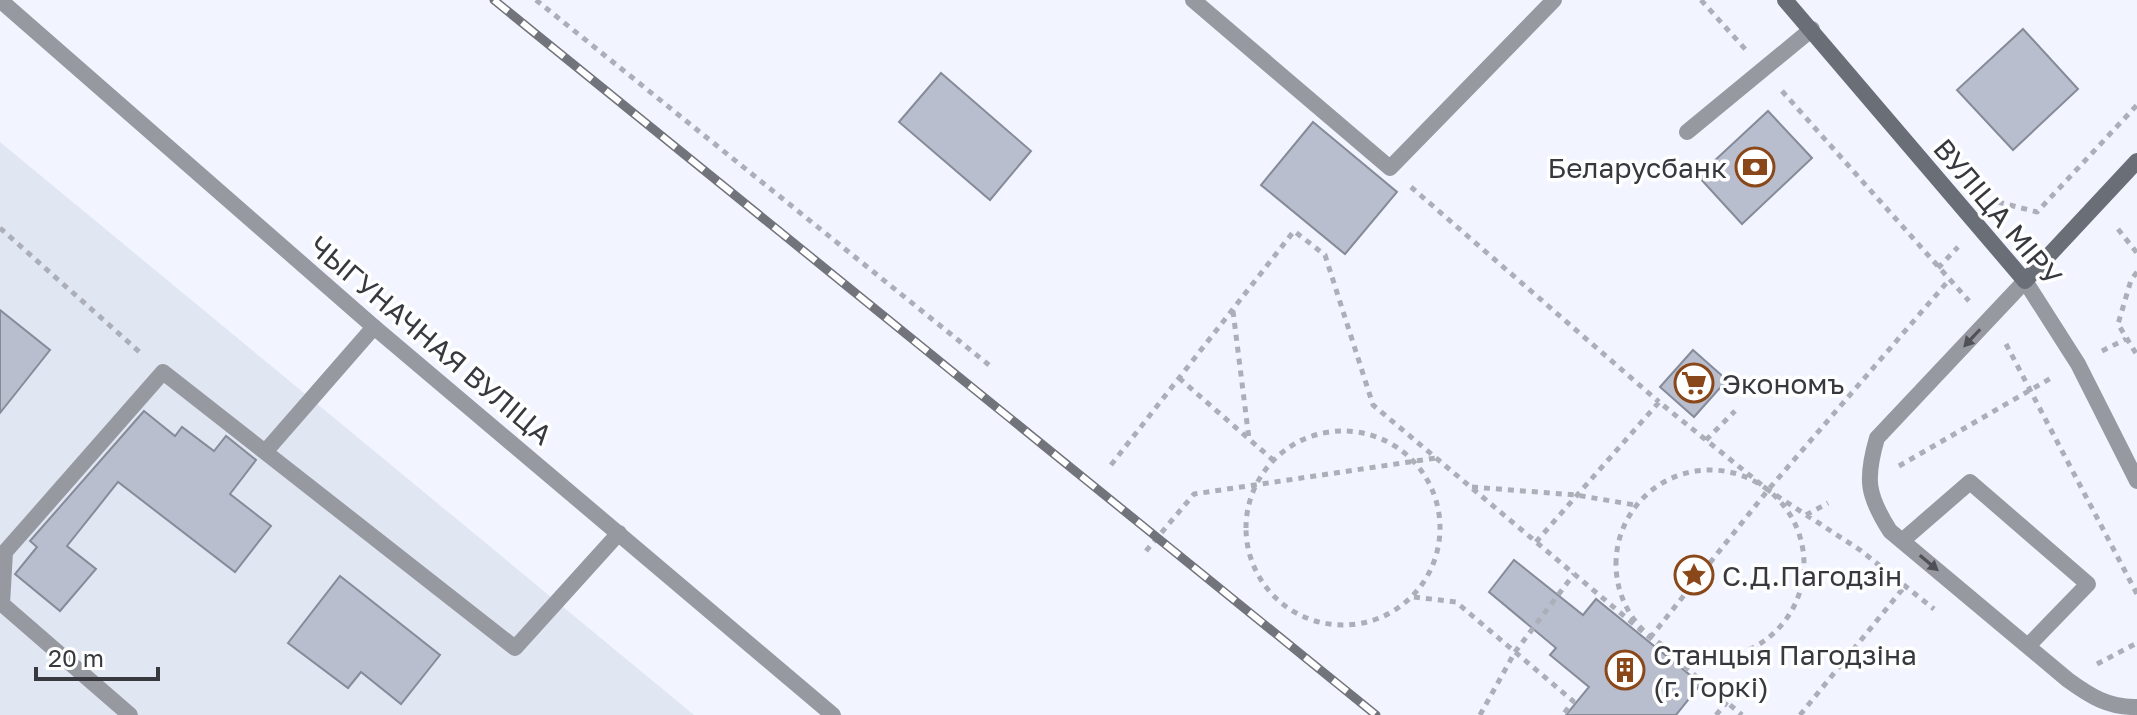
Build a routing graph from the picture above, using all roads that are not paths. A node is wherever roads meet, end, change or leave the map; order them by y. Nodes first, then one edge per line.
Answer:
1 (0, 0) edge
2 (1193, 0) edge
3 (1554, 0) edge
4 (1785, 0) edge
5 (1812, 29) junction
6 (1687, 132) dead end
7 (2137, 161) edge
8 (2025, 281) junction
9 (374, 327) junction
10 (265, 452) junction
11 (2137, 481) edge
12 (619, 533) junction
13 (1902, 541) junction
14 (2, 550) edge
15 (2028, 646) junction
16 (2137, 707) edge
17 (130, 715) edge
18 (833, 715) edge

1 - 9 street, ЧЫГУНАЧНАЯ ВУЛІЦА
2 - 3 street
4 - 5 street, ВУЛІЦА МІРУ
5 - 6 street
5 - 8 street, ВУЛІЦА МІРУ
7 - 8 street
8 - 11 street, ВУЛІЦА МІРУ
8 -> 13 street
9 - 10 street
9 - 12 street, ЧЫГУНАЧНАЯ ВУЛІЦА
10 - 12 street
10 - 14 street
12 - 18 street, ЧЫГУНАЧНАЯ ВУЛІЦА
13 -> 15 street
13 - 15 street
14 - 17 street
15 - 16 street

